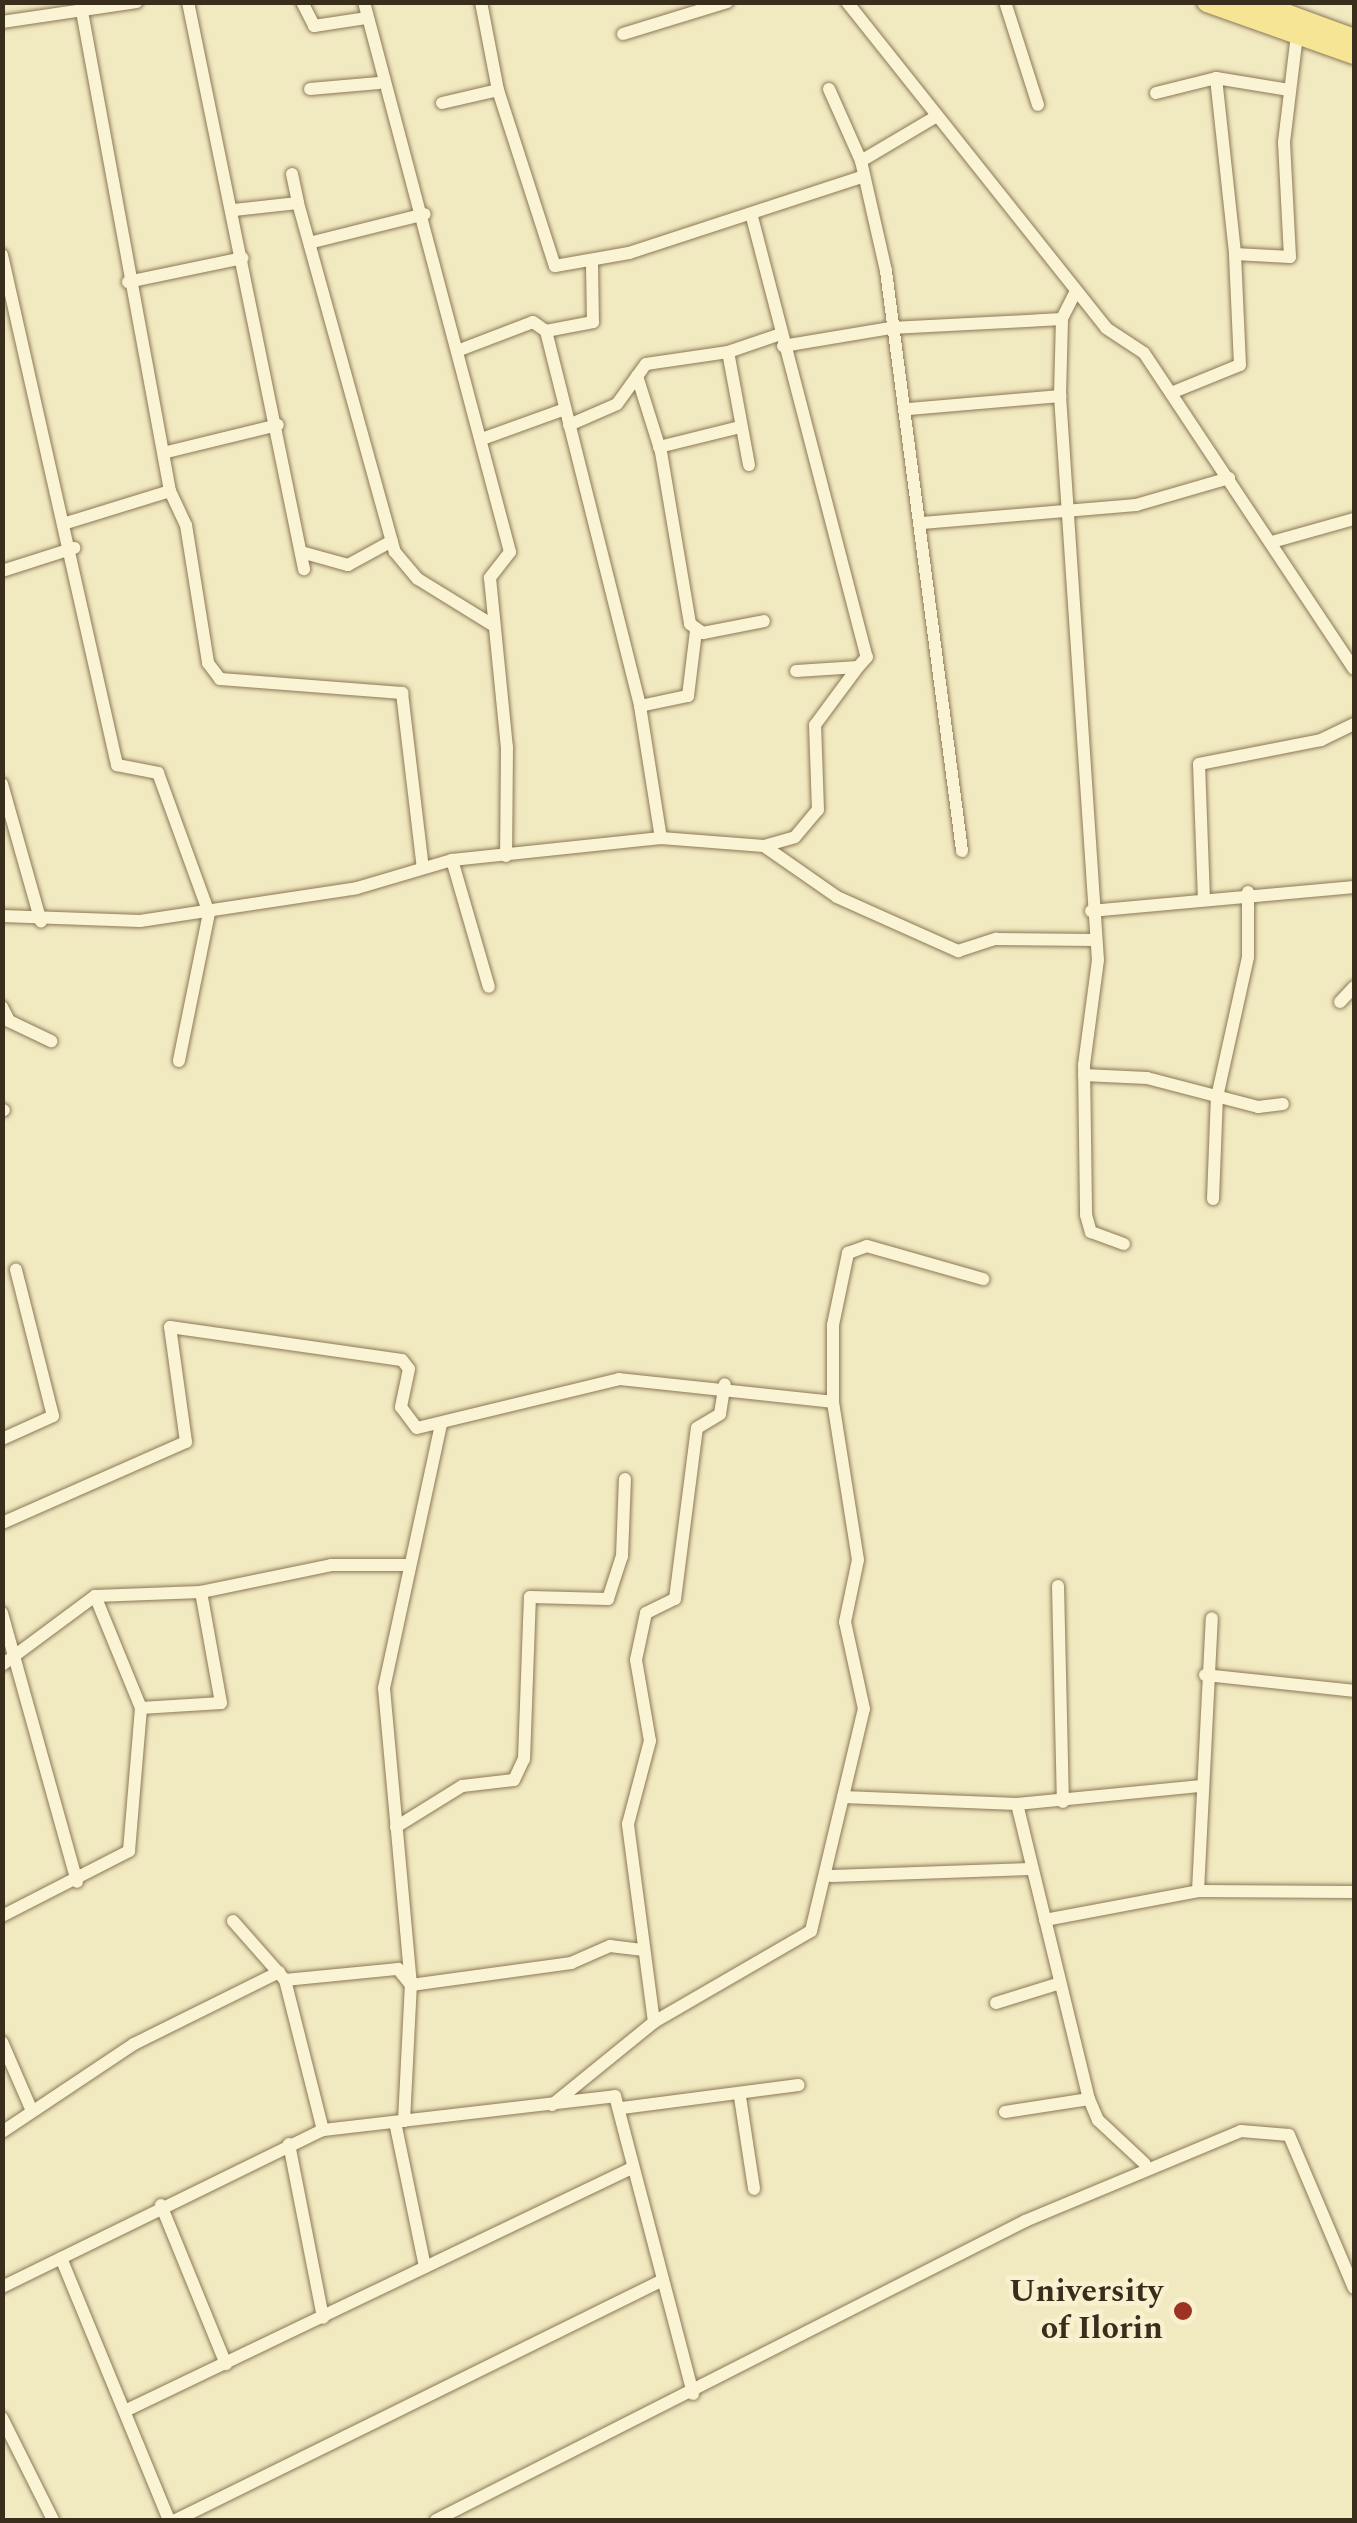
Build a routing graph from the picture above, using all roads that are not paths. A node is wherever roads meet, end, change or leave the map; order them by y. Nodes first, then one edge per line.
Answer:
1 (137, 2) edge
2 (188, 2) edge
3 (302, 2) edge
4 (364, 2) edge
5 (481, 2) edge
6 (727, 2) edge
7 (847, 2) edge
8 (1005, 2) edge
9 (1207, 2) edge
10 (1253, 2) edge
11 (82, 13) junction
12 (366, 18) junction
13 (1296, 18) edge
14 (2, 22) edge
15 (623, 34) dead end
16 (1354, 38) edge
17 (1354, 54) edge
18 (1216, 78) junction
19 (379, 82) junction
20 (310, 89) dead end
21 (829, 89) dead end
22 (498, 90) junction
23 (1289, 90) junction
24 (1156, 93) dead end
25 (442, 104) dead end
26 (1038, 104) dead end
27 (938, 116) junction
28 (861, 161) junction
29 (292, 174) dead end
30 (864, 176) junction
31 (298, 203) junction
32 (234, 210) junction
33 (426, 214) junction
34 (752, 216) junction
35 (313, 242) junction
36 (1235, 254) junction
37 (2, 255) edge
38 (243, 258) junction
39 (592, 263) junction
40 (128, 282) junction
41 (1076, 290) junction
42 (1062, 319) junction
43 (891, 328) junction
44 (546, 331) junction
45 (780, 341) junction
46 (456, 351) junction
47 (728, 352) junction
48 (637, 376) junction
49 (1171, 393) junction
50 (1060, 396) junction
51 (565, 409) junction
52 (909, 409) junction
53 (569, 424) junction
54 (278, 425) junction
55 (740, 427) junction
56 (482, 439) junction
57 (659, 447) junction
58 (167, 452) junction
59 (749, 465) dead end
60 (1229, 478) junction
61 (170, 491) junction
62 (1068, 506) junction
63 (1354, 519) edge
64 (922, 523) junction
65 (62, 524) junction
66 (392, 541) junction
67 (1272, 542) junction
68 (74, 548) junction
69 (300, 552) junction
70 (304, 570) dead end
71 (2, 571) edge
72 (764, 621) dead end
73 (491, 624) junction
74 (696, 631) junction
75 (858, 667) junction
76 (1354, 668) edge
77 (796, 671) dead end
78 (640, 706) junction
79 (1354, 724) edge
80 (2, 784) edge
81 (660, 838) junction
82 (764, 846) junction
83 (962, 851) dead end
84 (506, 856) junction
85 (452, 860) junction
86 (423, 868) junction
87 (1354, 887) edge
88 (1248, 892) junction
89 (1204, 900) junction
90 (209, 912) junction
91 (1091, 912) junction
92 (2, 916) edge
93 (41, 922) junction
94 (1095, 940) junction
95 (489, 986) dead end
96 (1354, 986) edge
97 (1340, 1002) dead end
98 (2, 1006) edge
99 (51, 1041) dead end
100 (178, 1061) dead end
101 (1084, 1075) junction
102 (1217, 1097) junction
103 (1283, 1104) dead end
104 (1213, 1199) dead end
105 (1124, 1244) dead end
106 (16, 1270) dead end
107 (983, 1279) dead end
108 (725, 1384) junction
109 (832, 1402) junction
110 (441, 1425) junction
111 (2, 1439) edge
112 (625, 1480) dead end
113 (2, 1523) edge
114 (406, 1565) junction
115 (1058, 1586) dead end
116 (201, 1592) junction
117 (95, 1596) junction
118 (2, 1613) edge
119 (1212, 1618) dead end
120 (9, 1662) edge
121 (1205, 1675) junction
122 (1354, 1691) edge
123 (141, 1708) junction
124 (1199, 1786) junction
125 (843, 1797) junction
126 (1064, 1802) junction
127 (1017, 1804) junction
128 (396, 1827) junction
129 (1031, 1869) junction
130 (831, 1876) junction
131 (77, 1882) junction
132 (1198, 1891) junction
133 (1354, 1892) edge
134 (2, 1916) edge
135 (1046, 1920) junction
136 (233, 1921) dead end
137 (644, 1950) junction
138 (282, 1976) junction
139 (1057, 1984) junction
140 (411, 1985) junction
141 (996, 2003) dead end
142 (654, 2022) junction
143 (2, 2042) edge
144 (799, 2085) dead end
145 (740, 2097) junction
146 (1088, 2099) junction
147 (552, 2105) junction
148 (622, 2108) junction
149 (32, 2111) junction
150 (1005, 2112) dead end
151 (399, 2122) junction
152 (323, 2130) junction
153 (2, 2132) edge
154 (290, 2144) junction
155 (1145, 2164) junction
156 (632, 2168) junction
157 (754, 2189) dead end
158 (161, 2206) junction
159 (1337, 2244) junction
160 (1354, 2250) edge
161 (60, 2258) junction
162 (425, 2267) junction
163 (659, 2282) junction
164 (2, 2287) edge
165 (1354, 2288) edge
166 (323, 2318) junction
167 (226, 2364) junction
168 (693, 2394) junction
169 (129, 2408) junction
170 (2, 2418) edge
171 (54, 2520) edge
172 (172, 2520) edge
173 (436, 2520) edge

1 - 11 street
2 - 32 street
3 - 12 street
4 - 12 street
5 - 22 street
6 - 15 street
7 - 27 street
8 - 26 street
9 - 13 main road
10 - 13 main road
11 - 14 street
11 - 40 street
12 - 19 street
13 - 16 main road
13 - 17 main road
13 - 23 street
18 - 23 street
18 - 24 street
18 - 36 street
19 - 20 street
19 - 33 street
21 - 28 street
22 - 25 street
22 - 39 street
23 - 36 street
27 - 28 street
27 - 41 street
28 - 30 street
29 - 31 street
30 - 34 street
30 - 43 street
31 - 32 street
31 - 35 street
32 - 38 street
33 - 35 street
33 - 46 street
34 - 39 street
34 - 45 street
35 - 66 street
36 - 49 street
37 - 65 street
38 - 40 street
38 - 54 street
39 - 44 street
40 - 58 street
41 - 42 street
41 - 49 street
42 - 43 street
42 - 50 street
43 - 45 street
43 - 52 street
44 - 46 street
44 - 51 street
45 - 47 street
45 - 75 street
46 - 56 street
47 - 48 street
47 - 55 street
48 - 53 street
48 - 57 street
49 - 60 street
50 - 52 street
50 - 62 street
51 - 53 street
51 - 56 street
52 - 64 street
53 - 78 street
54 - 58 street
54 - 69 street
55 - 57 street
55 - 59 street
56 - 73 street
57 - 74 street
58 - 61 street
60 - 62 street
60 - 67 street
61 - 65 street
61 - 86 street
62 - 64 street
62 - 91 street
63 - 67 street
64 - 83 street
65 - 68 street
66 - 69 street
66 - 73 street
67 - 76 street
68 - 71 street
68 - 90 street
69 - 70 street
72 - 74 street
73 - 84 street
74 - 78 street
75 - 77 street
75 - 82 street
78 - 81 street
79 - 89 street
80 - 93 street
81 - 82 street
81 - 84 street
82 - 94 street
84 - 85 street
85 - 86 street
85 - 95 street
86 - 90 street
87 - 88 street
88 - 89 street
88 - 102 street
89 - 91 street
90 - 93 street
90 - 100 street
91 - 94 street
92 - 93 street
94 - 101 street
96 - 97 street
98 - 99 street
101 - 102 street
101 - 105 street
102 - 103 street
102 - 104 street
106 - 111 street
107 - 109 street
108 - 109 street
108 - 110 street
108 - 137 street
109 - 125 street
110 - 113 street
110 - 114 street
112 - 128 street
114 - 116 street
114 - 128 street
115 - 126 street
116 - 117 street
116 - 123 street
117 - 120 street
117 - 123 street
118 - 120 street
119 - 121 street
120 - 131 street
121 - 122 street
121 - 124 street
123 - 131 street
124 - 126 street
124 - 132 street
125 - 127 street
125 - 130 street
126 - 127 street
127 - 129 street
128 - 140 street
129 - 130 street
129 - 135 street
130 - 142 street
131 - 134 street
132 - 133 street
132 - 135 street
135 - 139 street
136 - 138 street
137 - 140 street
137 - 142 street
138 - 140 street
138 - 149 street
138 - 152 street
139 - 141 street
139 - 146 street
140 - 151 street
142 - 147 street
143 - 149 street
144 - 145 street
145 - 148 street
145 - 157 street
146 - 150 street
146 - 155 street
147 - 148 street
147 - 151 street
148 - 156 street
149 - 153 street
151 - 152 street
151 - 162 street
152 - 154 street
154 - 158 street
154 - 166 street
155 - 159 street
155 - 168 street
156 - 162 street
156 - 163 street
158 - 161 street
158 - 167 street
159 - 160 street
159 - 165 street
161 - 164 street
161 - 169 street
162 - 166 street
163 - 168 street
163 - 172 street
166 - 167 street
167 - 169 street
168 - 173 street
169 - 172 street
170 - 171 street

